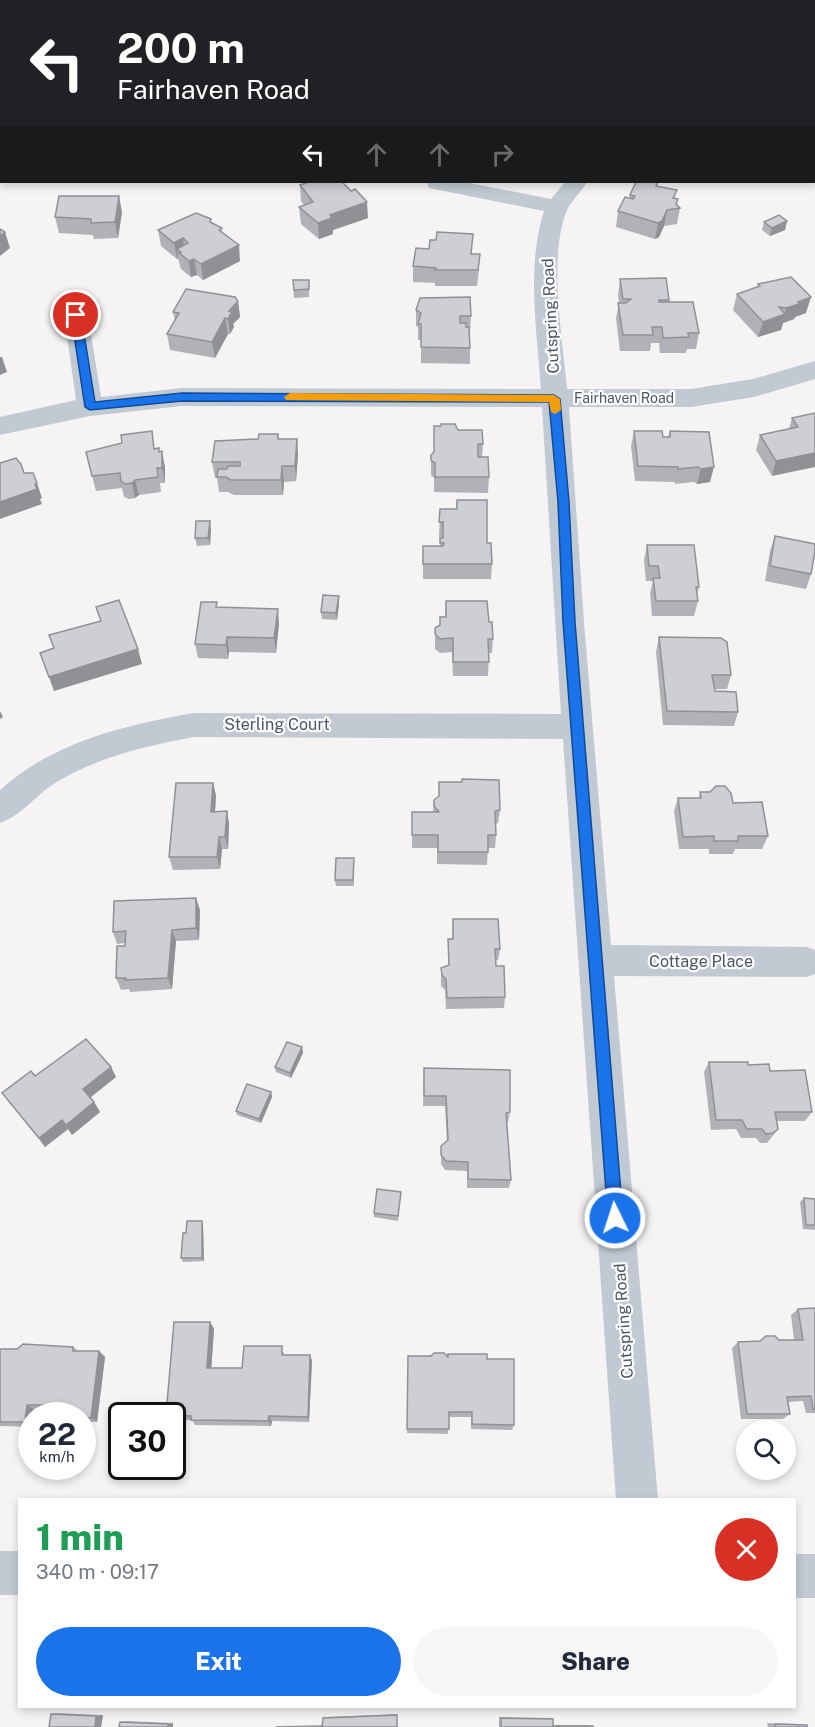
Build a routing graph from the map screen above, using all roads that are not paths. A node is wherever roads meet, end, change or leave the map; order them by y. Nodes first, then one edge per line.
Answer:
1 (437, 183) dead end
2 (575, 183) edge
3 (557, 207) junction
4 (76, 315) dead end
5 (815, 370) edge
6 (554, 399) junction
7 (90, 407) junction
8 (0, 426) edge
9 (577, 728) junction
10 (0, 810) edge
11 (596, 960) junction
12 (807, 962) dead end
13 (637, 1498) edge
14 (0, 1573) edge
15 (18, 1573) edge
16 (796, 1576) edge
17 (815, 1576) edge

1 - 3 street
2 - 3 street, Cutspring Road
3 - 6 street, Cutspring Road
4 - 7 street
5 - 6 street, Fairhaven Road
6 - 7 street, Fairhaven Road
6 - 9 street, Cutspring Road
7 - 8 street, Fairhaven Road
9 - 10 street, Sterling Court
9 - 11 street, Cutspring Road
11 - 12 street, Cottage Place
11 - 13 street, Cutspring Road
14 - 15 street
16 - 17 street

